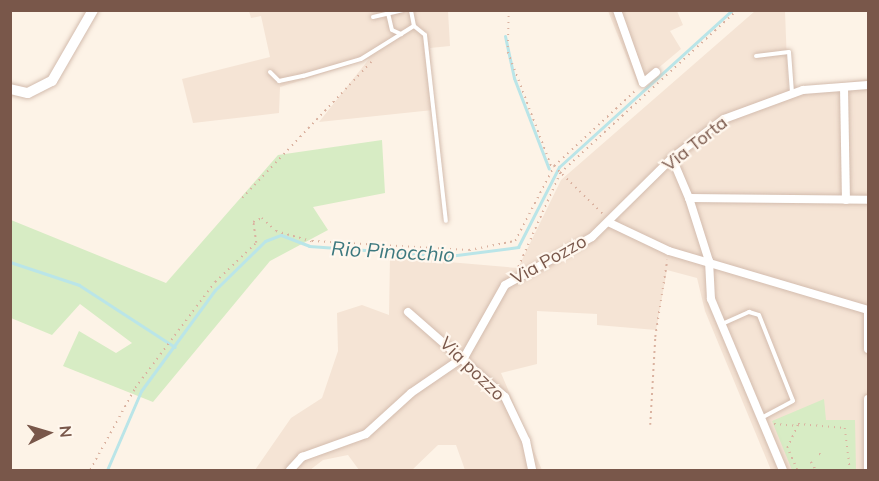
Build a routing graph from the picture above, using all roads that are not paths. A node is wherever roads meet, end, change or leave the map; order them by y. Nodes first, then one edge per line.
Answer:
1 (93, 10) edge
2 (403, 10) edge
3 (411, 10) edge
4 (617, 10) edge
5 (388, 13) junction
6 (373, 17) dead end
7 (414, 26) junction
8 (401, 34) junction
9 (756, 56) dead end
10 (270, 72) dead end
11 (657, 72) dead end
12 (868, 85) edge
13 (844, 87) junction
14 (10, 89) edge
15 (792, 94) junction
16 (672, 158) junction
17 (689, 198) junction
18 (846, 200) junction
19 (868, 200) edge
20 (446, 221) dead end
21 (610, 223) junction
22 (709, 261) junction
23 (868, 310) edge
24 (408, 312) dead end
25 (722, 324) junction
26 (868, 349) edge
27 (465, 356) junction
28 (868, 399) edge
29 (760, 418) junction
30 (290, 471) edge
31 (532, 471) edge
32 (783, 471) edge
33 (868, 471) edge

1 - 14 main road
2 - 5 lane
3 - 7 lane
4 - 11 street
5 - 6 lane
5 - 8 lane
7 - 8 lane
7 - 20 lane
8 - 10 lane
9 - 15 lane
12 - 13 street, Via Torta
13 - 15 street, Via Torta
13 - 18 street
15 - 16 street, Via Torta
16 - 17 street
16 - 21 street, Via Torta
17 - 18 street
17 - 22 street
18 - 19 street
21 - 22 street
21 - 27 street, Via Pozzo
22 - 23 street
22 - 25 street
23 - 26 street
24 - 27 street, Via pozzo
25 - 29 street
25 - 29 lane
27 - 30 street, Via Pozzo
27 - 31 street, Via pozzo
28 - 33 street
29 - 32 street

